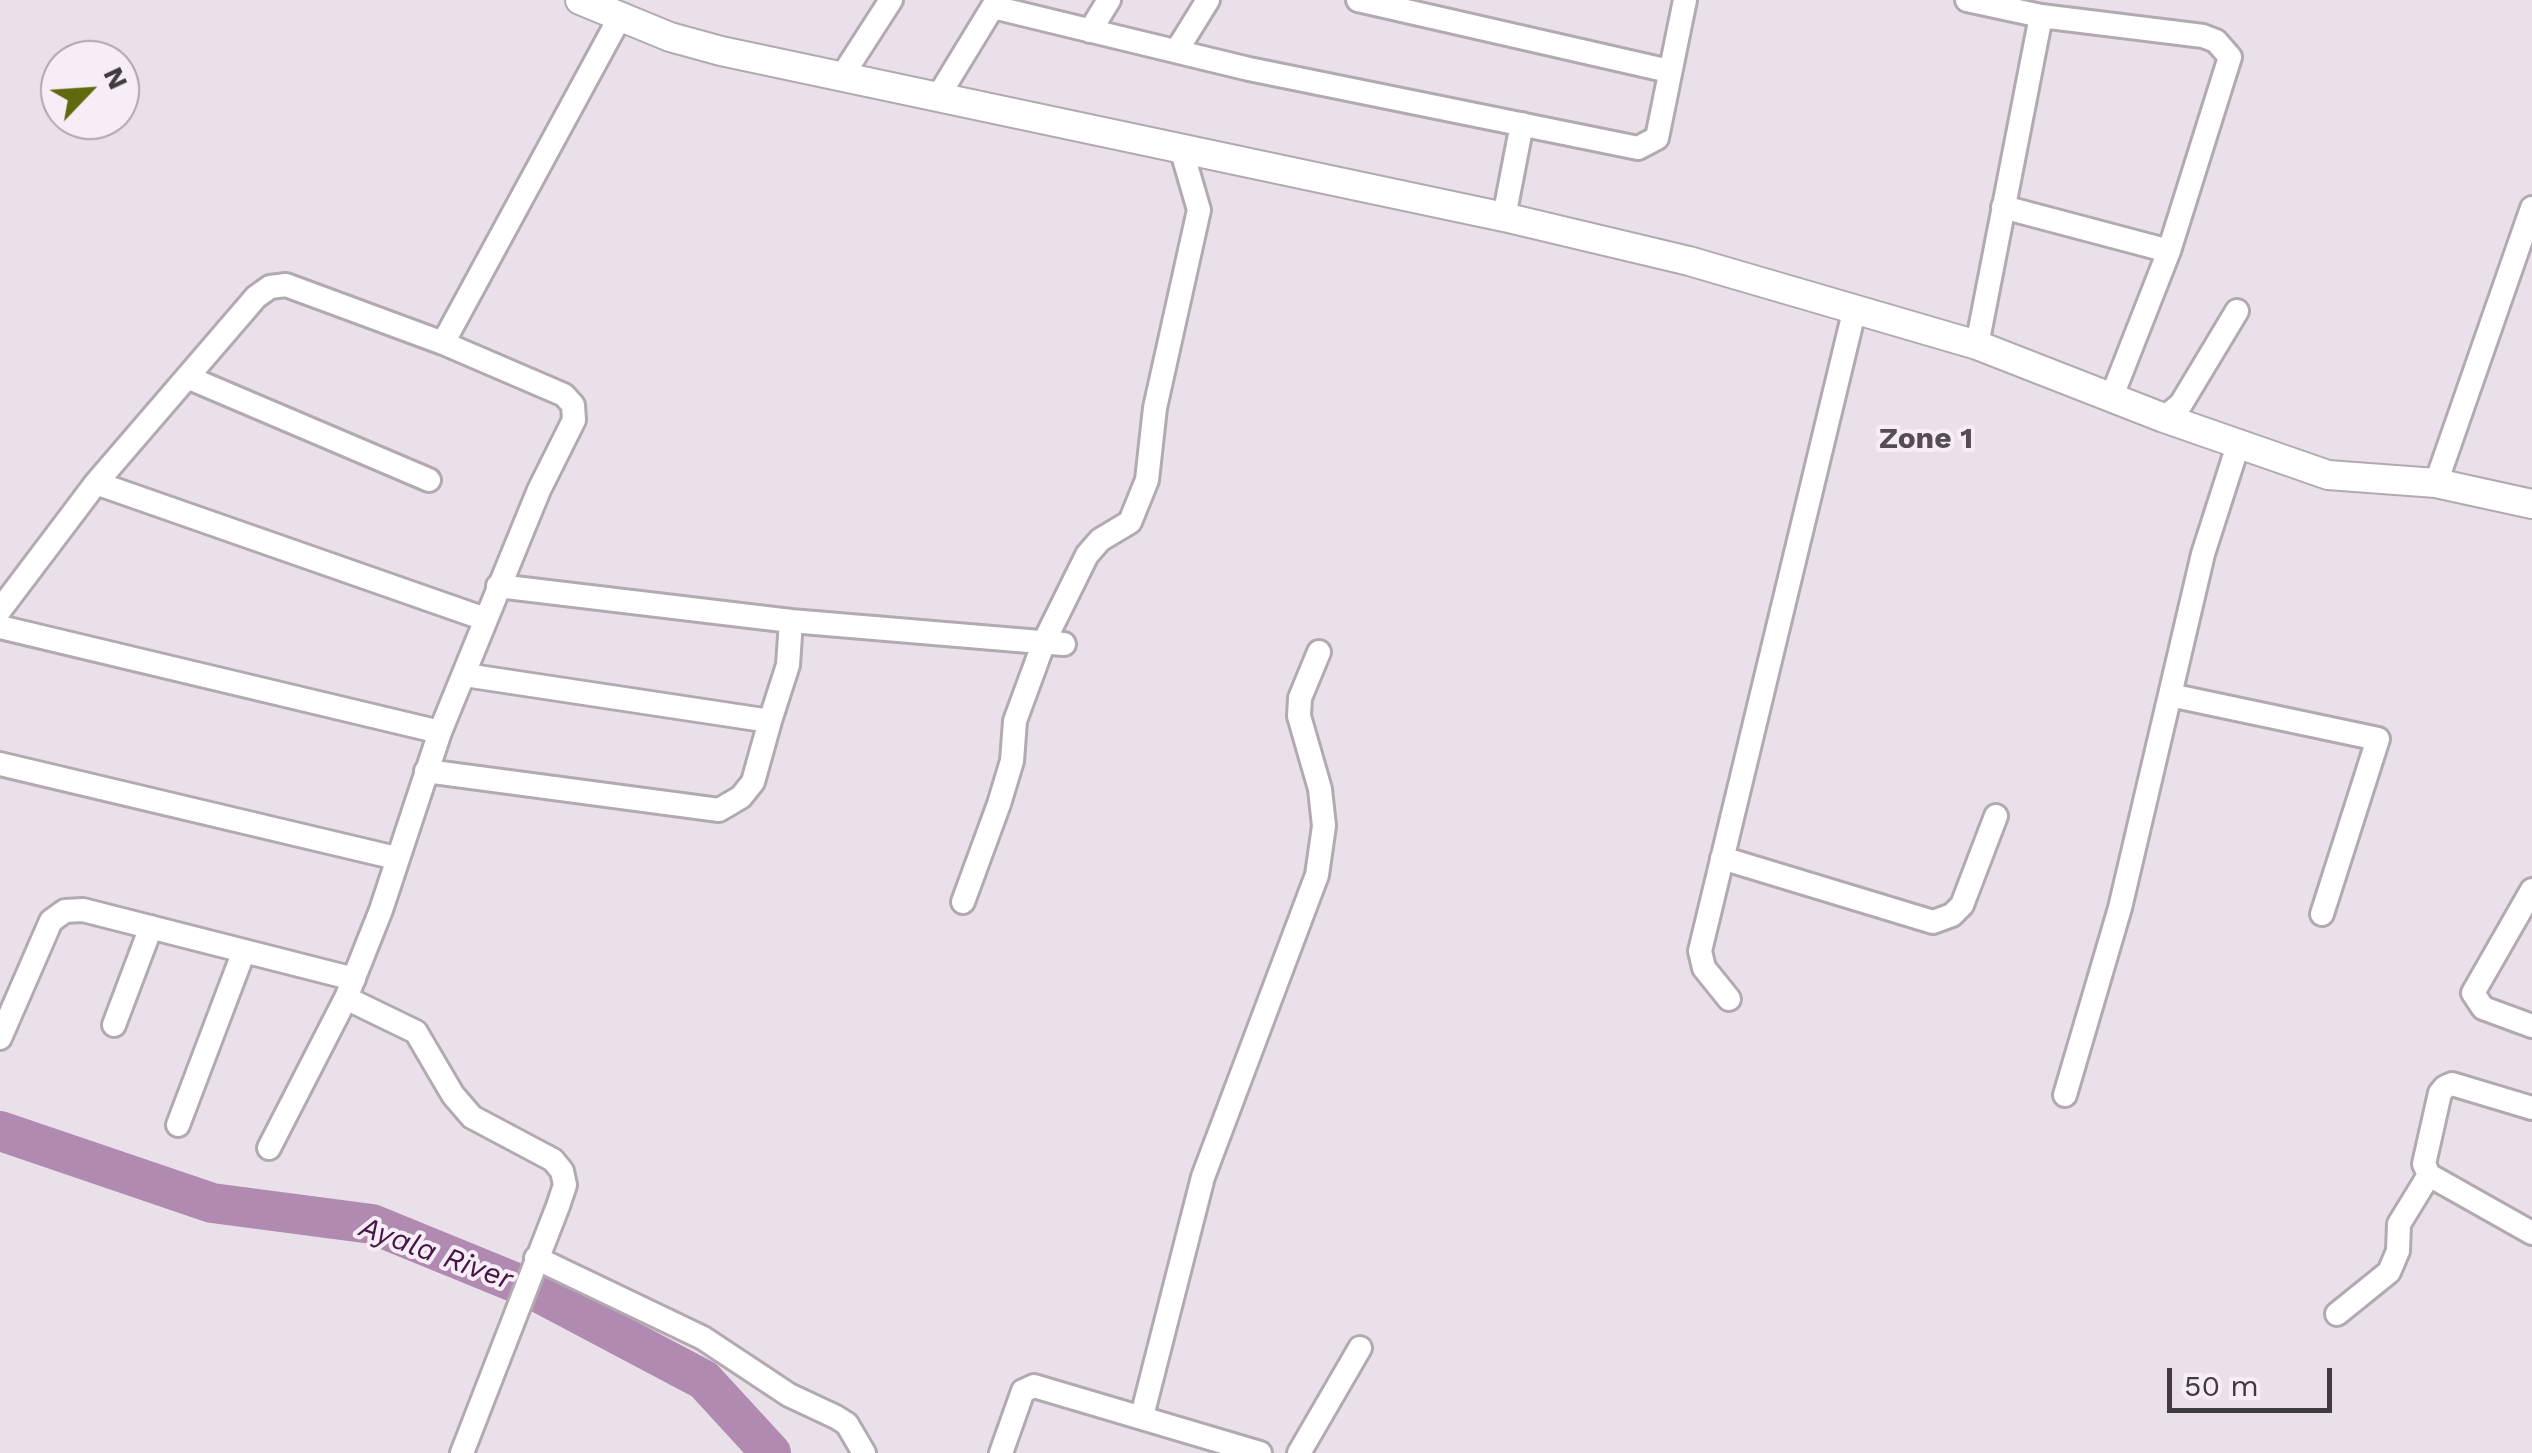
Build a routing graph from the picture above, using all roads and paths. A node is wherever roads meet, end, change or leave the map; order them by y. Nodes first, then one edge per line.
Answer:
1 (580, 0) edge
2 (891, 0) edge
3 (1109, 0) edge
4 (1208, 0) edge
5 (1358, 0) edge
6 (1685, 0) edge
7 (1967, 0) edge
8 (995, 4) edge
9 (2041, 16) junction
10 (620, 17) junction
11 (1090, 31) junction
12 (1177, 50) junction
13 (1669, 71) junction
14 (842, 76) junction
15 (940, 96) junction
16 (1522, 124) junction
17 (1180, 148) junction
18 (2004, 207) junction
19 (2532, 208) edge
20 (1504, 217) junction
21 (2169, 250) junction
22 (1855, 308) junction
23 (2237, 311) dead end
24 (443, 343) junction
25 (1977, 345) junction
26 (186, 377) junction
27 (2112, 396) junction
28 (2164, 418) junction
29 (2240, 442) junction
30 (428, 480) dead end
31 (96, 482) junction
32 (2436, 483) junction
33 (2532, 504) edge
34 (498, 586) junction
35 (0, 610) edge
36 (485, 619) junction
37 (791, 620) junction
38 (0, 627) edge
39 (1054, 643) junction
40 (1319, 652) dead end
41 (465, 676) junction
42 (2170, 695) junction
43 (770, 722) junction
44 (440, 732) junction
45 (0, 764) edge
46 (426, 771) junction
47 (1996, 816) dead end
48 (396, 858) junction
49 (1722, 858) junction
50 (2532, 890) edge
51 (964, 902) dead end
52 (2322, 914) dead end
53 (151, 927) junction
54 (244, 951) junction
55 (350, 988) junction
56 (1729, 999) dead end
57 (114, 1024) dead end
58 (2532, 1026) edge
59 (0, 1038) edge
60 (2065, 1095) dead end
61 (2532, 1108) edge
62 (178, 1125) dead end
63 (270, 1148) dead end
64 (2429, 1175) junction
65 (2532, 1233) edge
66 (533, 1263) junction
67 (2337, 1314) dead end
68 (1360, 1348) dead end
69 (1142, 1416) junction
70 (462, 1453) edge
71 (864, 1453) edge
72 (1001, 1453) edge
73 (1260, 1453) edge
74 (1300, 1453) edge

1 - 10 street
2 - 14 street
3 - 11 street
4 - 12 street
5 - 13 street
6 - 13 street
7 - 9 street
8 - 11 street
8 - 15 street
9 - 18 street
9 - 21 street
10 - 14 street
10 - 24 street
11 - 12 street
12 - 16 street
13 - 16 street
14 - 15 street
15 - 17 street
16 - 20 street
17 - 20 street
17 - 39 street
18 - 21 street
18 - 25 street
19 - 32 street
20 - 22 street
21 - 27 street
22 - 25 street
22 - 49 street
23 - 28 street
24 - 26 street
24 - 34 street
25 - 27 street
26 - 30 street
26 - 31 street
27 - 28 street
28 - 29 street
29 - 32 street
29 - 42 street
31 - 35 street
31 - 36 street
32 - 33 street
34 - 36 street
34 - 37 street
36 - 41 street
37 - 39 street
37 - 43 street
38 - 44 street
39 - 51 street
40 - 69 street
41 - 43 street
41 - 44 street
42 - 52 street
42 - 60 street
43 - 46 street
44 - 46 street
45 - 48 street
46 - 48 street
47 - 49 street
48 - 55 street
49 - 56 street
50 - 58 street
53 - 54 street
53 - 57 street
53 - 59 street
54 - 55 street
54 - 62 street
55 - 63 street
55 - 66 street
61 - 64 street
64 - 65 street
64 - 67 street
66 - 70 street
66 - 71 street
68 - 74 street
69 - 72 street
69 - 73 street

